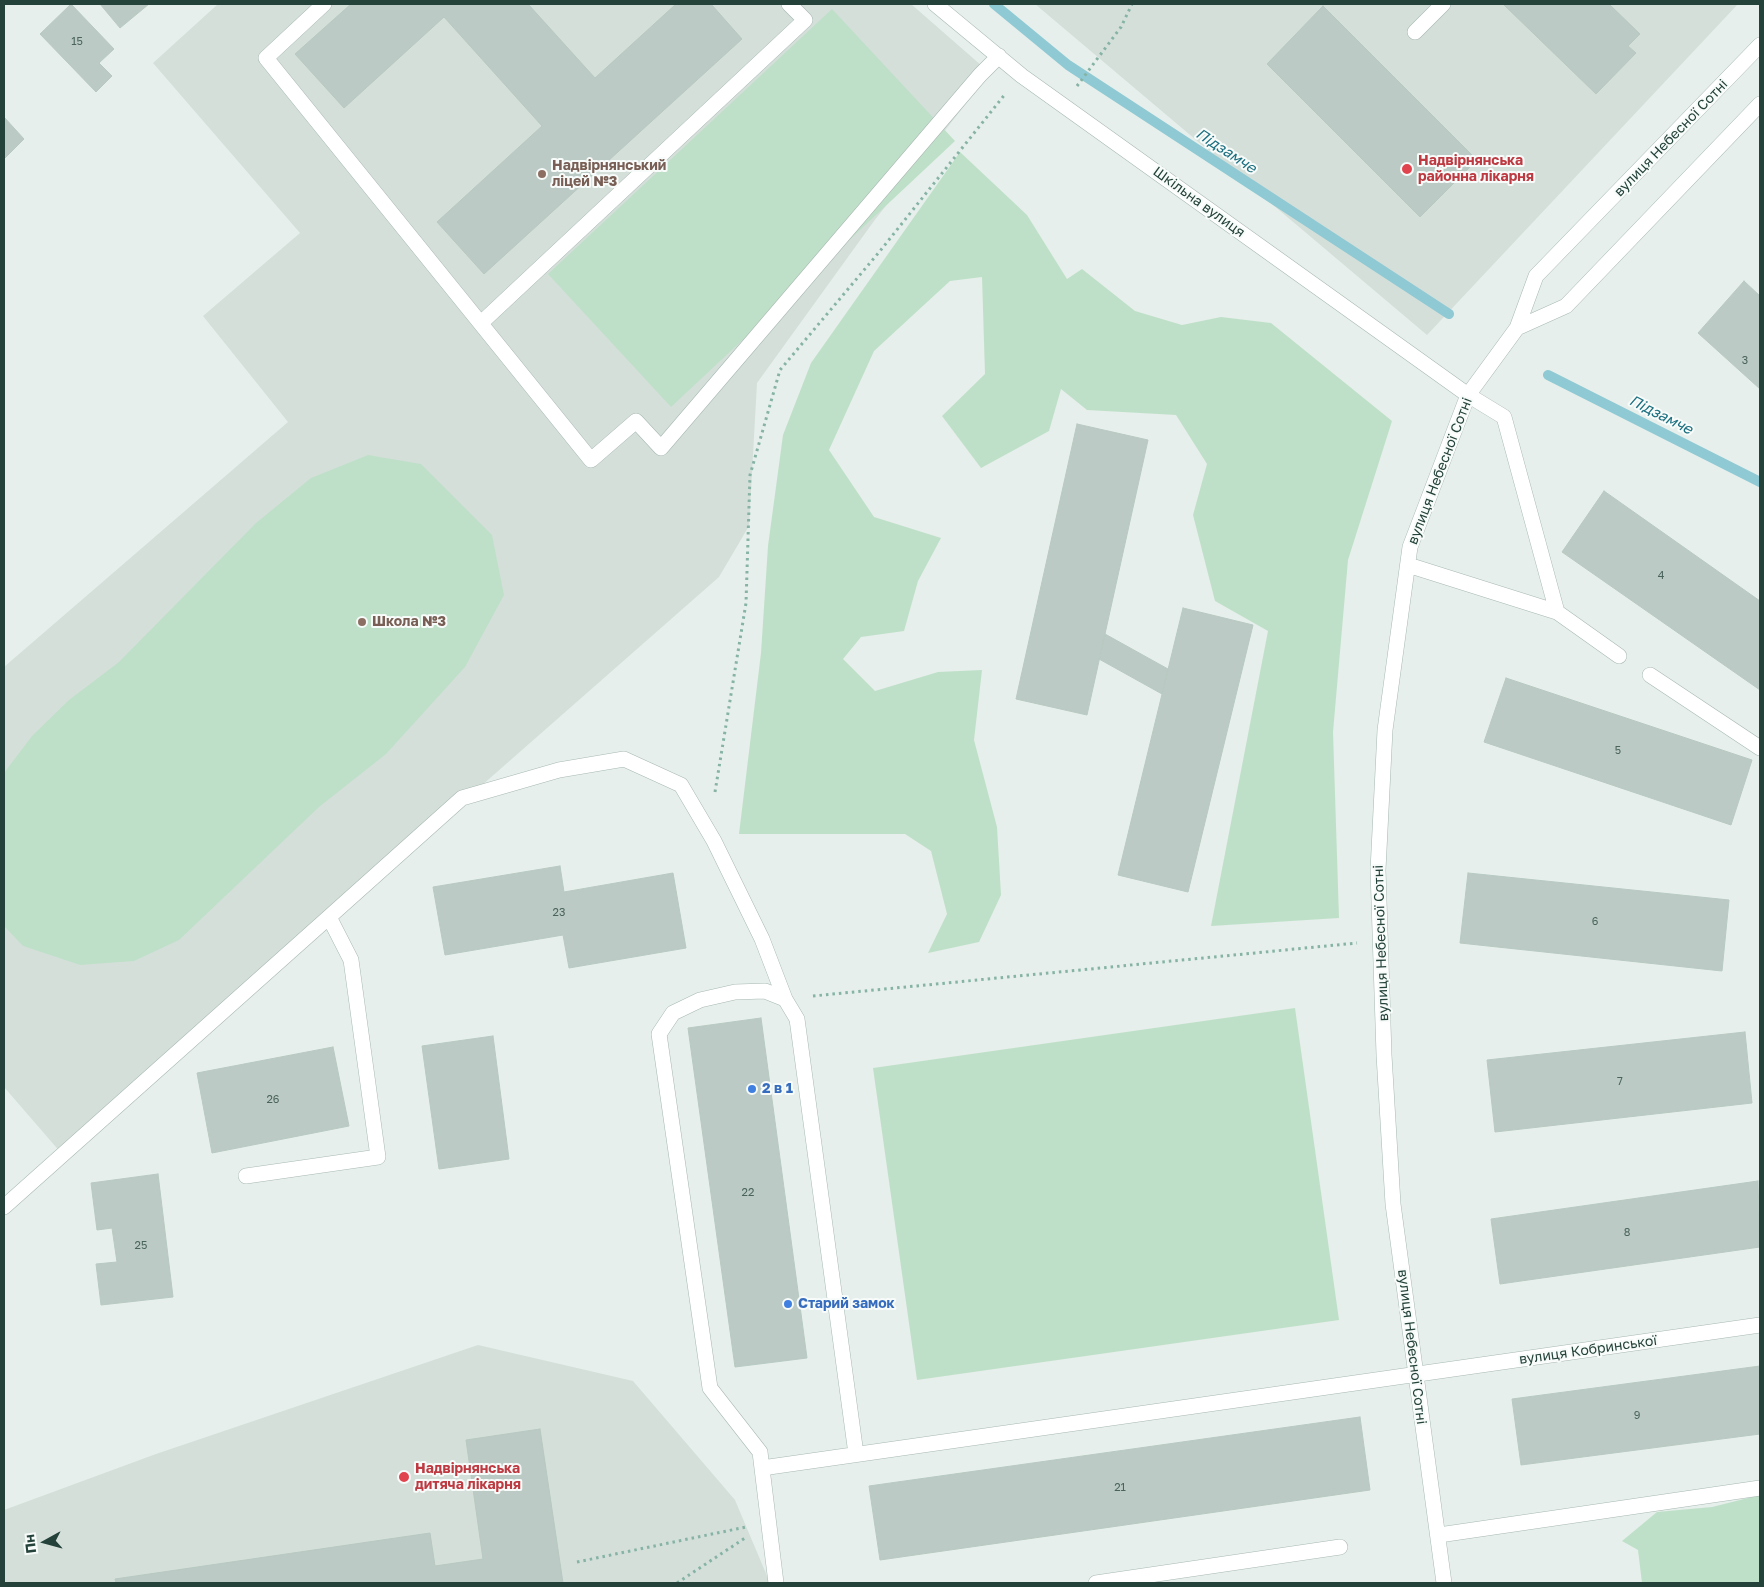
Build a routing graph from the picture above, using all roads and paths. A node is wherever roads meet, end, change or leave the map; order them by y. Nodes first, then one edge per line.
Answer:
1 (324, 4) edge
2 (789, 4) edge
3 (935, 4) edge
4 (1132, 4) edge
5 (1443, 4) edge
6 (1416, 32) dead end
7 (1760, 45) edge
8 (999, 56) junction
9 (1022, 76) junction
10 (1076, 88) dead end
11 (1760, 104) edge
12 (481, 323) junction
13 (1517, 328) junction
14 (1468, 395) junction
15 (1408, 565) junction
16 (1557, 612) junction
17 (1619, 656) dead end
18 (1650, 675) dead end
19 (1760, 748) edge
20 (716, 801) dead end
21 (329, 917) junction
22 (1381, 941) junction
23 (785, 999) junction
24 (246, 1176) dead end
25 (4, 1206) edge
26 (1760, 1325) edge
27 (1415, 1375) junction
28 (856, 1454) junction
29 (762, 1468) junction
30 (1760, 1488) edge
31 (768, 1523) junction
32 (1439, 1535) junction
33 (1340, 1548) dead end
34 (577, 1562) dead end
35 (677, 1583) edge
36 (776, 1583) edge
37 (1096, 1583) edge
38 (1444, 1583) edge

1 - 12 street
2 - 12 street
3 - 8 street, Шкільна вулиця
4 - 10 path
5 - 6 street
7 - 13 street, вулиця Небесної Сотні
8 - 9 street, Шкільна вулиця
8 - 12 street
9 - 14 street, Шкільна вулиця
9 - 20 path
11 - 13 street, вулиця Небесної Сотні
13 - 14 street, вулиця Небесної Сотні
14 - 15 street, вулиця Небесної Сотні
14 - 16 street, Шкільна вулиця
15 - 16 street
15 - 22 street, вулиця Небесної Сотні
16 - 17 street
18 - 19 street
21 - 23 street
21 - 24 street
21 - 25 street
22 - 23 path
22 - 27 street, вулиця Небесної Сотні
23 - 28 street
23 - 29 street
26 - 27 street, вулиця Кобринської
27 - 28 street, вулиця Кобринської
27 - 32 street, вулиця Небесної Сотні
28 - 29 street, вулиця Кобринської
29 - 31 street
30 - 32 street
31 - 34 path
31 - 35 path
31 - 36 street
32 - 38 street, вулиця Небесної Сотні
33 - 37 street

